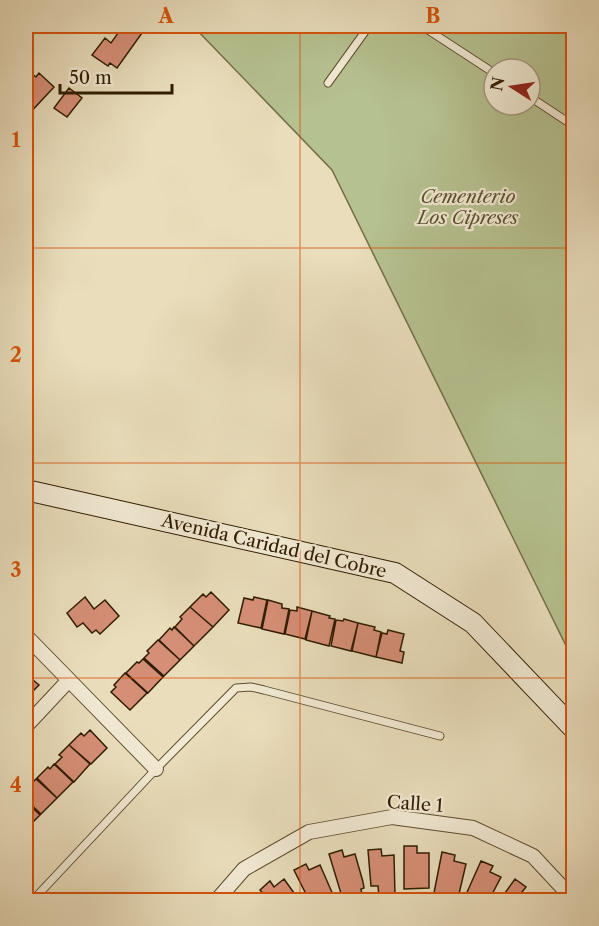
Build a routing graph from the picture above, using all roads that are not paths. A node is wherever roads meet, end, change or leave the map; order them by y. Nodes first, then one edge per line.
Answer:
1 (369, 26) edge
2 (422, 26) edge
3 (482, 65) edge
4 (328, 83) dead end
5 (542, 105) edge
6 (573, 126) edge
7 (26, 490) edge
8 (26, 636) edge
9 (68, 681) junction
10 (26, 726) edge
11 (573, 729) edge
12 (440, 736) dead end
13 (156, 769) junction
14 (33, 900) edge
15 (217, 900) edge
16 (573, 900) edge

1 - 4 lane
2 - 3 lane
5 - 6 lane
7 - 11 street, Avenida Caridad del Cobre
8 - 9 street
9 - 10 street
9 - 13 street
12 - 13 lane
13 - 14 lane
15 - 16 street, Calle 1

